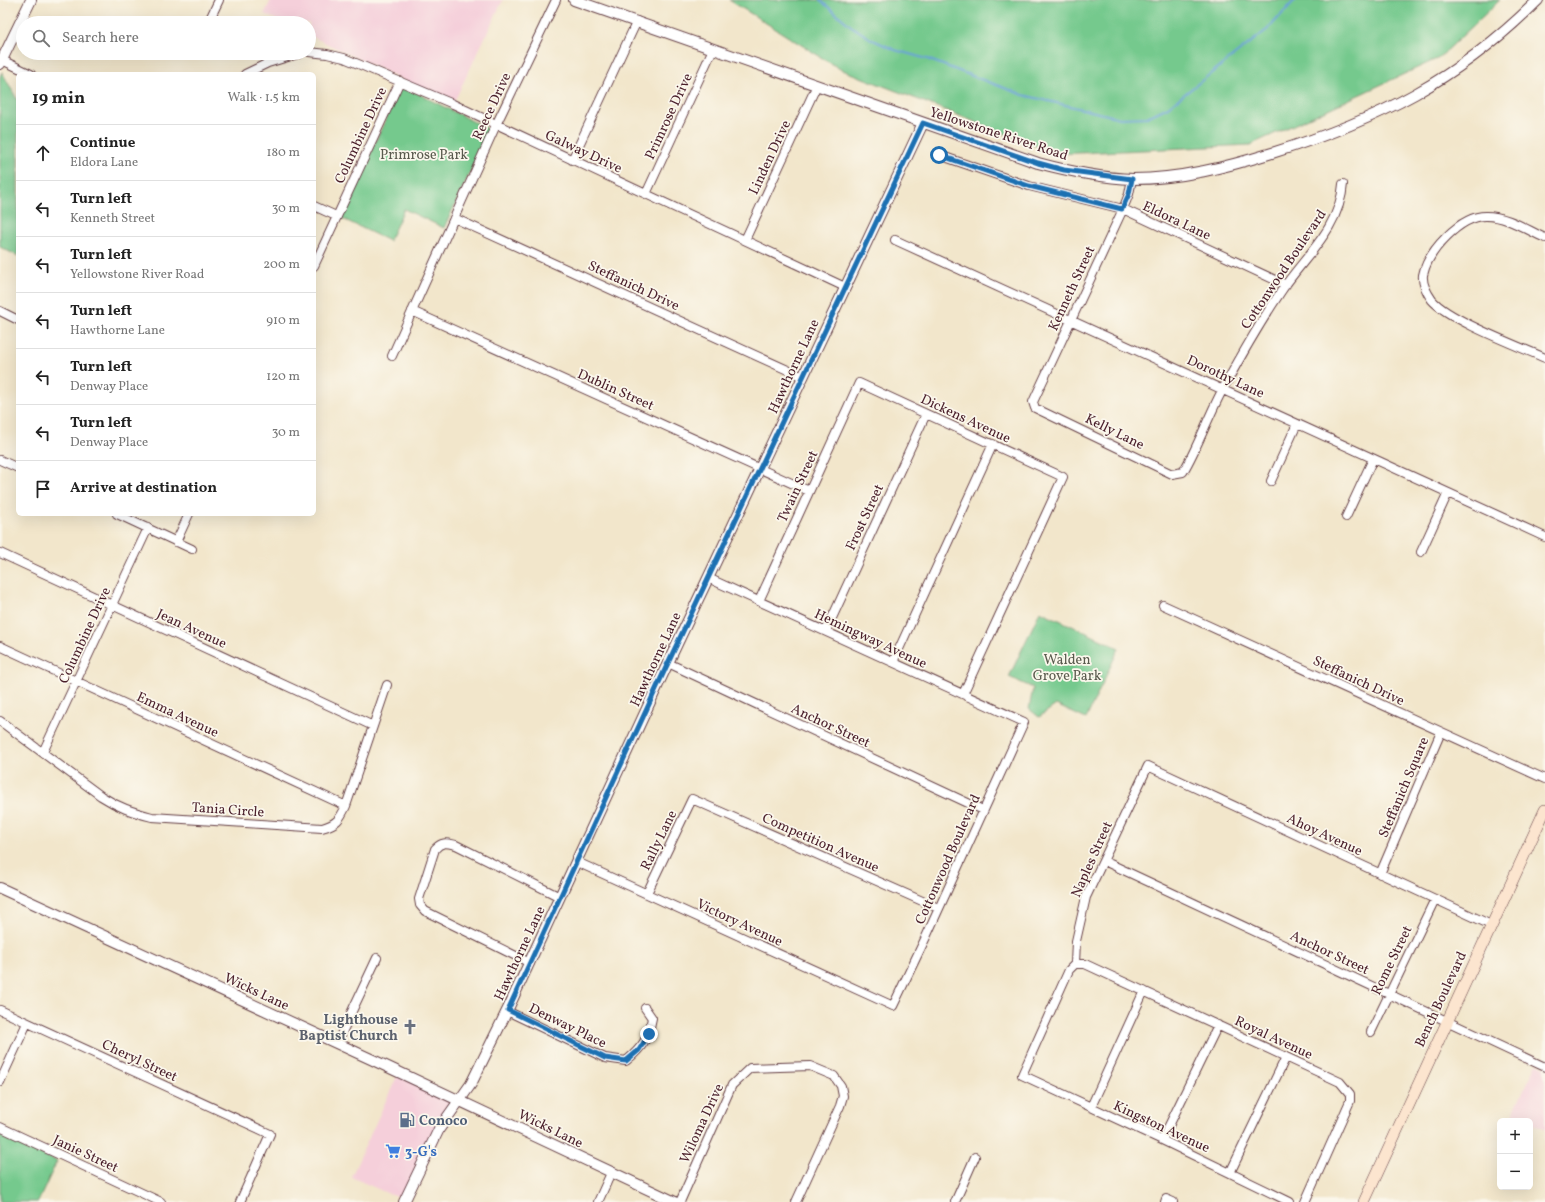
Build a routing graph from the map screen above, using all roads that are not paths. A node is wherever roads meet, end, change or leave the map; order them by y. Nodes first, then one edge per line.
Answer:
1 (30, 0) edge
2 (219, 0) edge
3 (556, 0) edge
4 (574, 0) edge
5 (1538, 0) edge
6 (23, 16) edge
7 (211, 16) edge
8 (637, 21) junction
9 (16, 30) edge
10 (713, 49) junction
11 (316, 53) edge
12 (278, 60) edge
13 (1, 62) edge
14 (26, 72) edge
15 (249, 72) edge
16 (400, 81) junction
17 (817, 85) junction
18 (923, 123) junction
19 (496, 125) junction
20 (939, 155) dead end
21 (572, 160) junction
22 (1132, 179) junction
23 (1343, 184) dead end
24 (646, 194) junction
25 (316, 207) edge
26 (1122, 209) junction
27 (336, 216) junction
28 (454, 218) junction
29 (1545, 238) edge
30 (745, 240) junction
31 (895, 240) dead end
32 (316, 261) edge
33 (1286, 285) junction
34 (844, 287) junction
35 (0, 311) edge
36 (412, 311) junction
37 (16, 319) edge
38 (1071, 319) junction
39 (392, 356) dead end
40 (1545, 358) edge
41 (803, 377) junction
42 (859, 383) joint
43 (1223, 388) junction
44 (1035, 408) joint
45 (926, 414) junction
46 (1297, 424) junction
47 (993, 444) junction
48 (1374, 459) junction
49 (0, 460) edge
50 (16, 467) edge
51 (761, 469) junction
52 (1183, 472) joint
53 (1271, 481) dead end
54 (809, 491) junction
55 (1448, 493) junction
56 (121, 516) edge
57 (188, 516) edge
58 (1346, 517) dead end
59 (148, 528) junction
60 (1545, 537) edge
61 (176, 542) junction
62 (192, 549) dead end
63 (1421, 552) dead end
64 (0, 554) edge
65 (708, 578) junction
66 (759, 601) junction
67 (1163, 605) dead end
68 (112, 606) junction
69 (826, 631) junction
70 (0, 646) edge
71 (893, 662) junction
72 (668, 663) junction
73 (76, 682) junction
74 (387, 685) dead end
75 (963, 694) junction
76 (0, 720) edge
77 (1024, 722) joint
78 (373, 726) junction
79 (1441, 732) junction
80 (43, 752) junction
81 (1148, 766) joint
82 (1545, 779) edge
83 (692, 799) joint
84 (346, 806) junction
85 (983, 810) junction
86 (1545, 810) edge
87 (1104, 861) junction
88 (577, 862) junction
89 (1380, 874) junction
90 (0, 888) edge
91 (647, 893) junction
92 (560, 897) junction
93 (1435, 899) junction
94 (938, 908) junction
95 (1491, 925) junction
96 (377, 958) dead end
97 (530, 963) junction
98 (1075, 964) junction
99 (1144, 991) junction
100 (1389, 994) junction
101 (893, 1006) joint
102 (645, 1008) dead end
103 (0, 1010) edge
104 (508, 1010) junction
105 (1446, 1020) junction
106 (27, 1023) junction
107 (1218, 1025) junction
108 (1371, 1032) dead end
109 (337, 1043) junction
110 (1286, 1057) junction
111 (1545, 1067) edge
112 (0, 1082) edge
113 (460, 1101) junction
114 (1091, 1107) junction
115 (0, 1127) edge
116 (1162, 1140) junction
117 (975, 1157) dead end
118 (611, 1173) junction
119 (1230, 1173) junction
120 (161, 1202) edge
121 (240, 1202) edge
122 (404, 1202) edge
123 (598, 1202) edge
124 (675, 1202) edge
125 (680, 1202) edge
126 (796, 1202) edge
127 (955, 1202) edge
128 (1165, 1202) edge
129 (1173, 1202) edge
130 (1290, 1202) edge
131 (1305, 1202) edge
132 (1364, 1202) edge

1 - 6 street
2 - 7 street
3 - 19 street, Reece Drive
4 - 8 street, Yellowstone River Road
5 - 22 street, Yellowstone River Road
8 - 10 street, Yellowstone River Road
8 - 21 street
9 - 13 street
10 - 17 street, Yellowstone River Road
10 - 24 street, Primrose Drive
11 - 16 street, Galway Drive
12 - 15 street
13 - 14 street
16 - 19 street, Galway Drive
16 - 27 street, Columbine Drive
17 - 18 street, Yellowstone River Road
17 - 30 street, Linden Drive
18 - 22 street, Yellowstone River Road
18 - 34 street, Hawthorne Lane
19 - 21 street, Galway Drive
19 - 28 street, Reece Drive
20 - 26 street, Eldora Lane
21 - 24 street, Galway Drive
22 - 26 street, Kenneth Street
23 - 33 street, Cottonwood Boulevard
24 - 30 street, Galway Drive
25 - 27 street
26 - 33 street, Eldora Lane
26 - 38 street, Kenneth Street
27 - 32 street, Columbine Drive
28 - 36 street, Reece Drive
28 - 41 street, Steffanich Drive
29 - 40 street
30 - 34 street, Galway Drive
31 - 38 street, Dorothy Lane
33 - 43 street, Cottonwood Boulevard
34 - 41 street, Hawthorne Lane
35 - 37 street
36 - 39 street, Reece Drive
36 - 51 street, Dublin Street
38 - 43 street, Dorothy Lane
38 - 44 street, Kenneth Street
41 - 51 street, Hawthorne Lane
42 - 45 street, Dickens Avenue
42 - 54 street, Twain Street
43 - 46 street, Dorothy Lane
43 - 52 street, Cottonwood Boulevard
44 - 52 street, Kelly Lane
45 - 47 street, Dickens Avenue
45 - 69 street, Frost Street
46 - 48 street, Dorothy Lane
46 - 53 street
47 - 71 street
47 - 75 street, Dickens Avenue
48 - 55 street, Dorothy Lane
48 - 58 street
49 - 50 street
51 - 54 street, Dublin Street
51 - 65 street, Hawthorne Lane
54 - 66 street, Twain Street
55 - 60 street, Dorothy Lane
55 - 63 street
56 - 59 street
57 - 61 street
59 - 61 street
59 - 68 street, Columbine Drive
61 - 62 street
64 - 68 street, Jean Avenue
65 - 66 street, Hemingway Avenue
65 - 72 street, Hawthorne Lane
66 - 69 street, Hemingway Avenue
67 - 79 street, Steffanich Drive
68 - 73 street, Columbine Drive
68 - 78 street, Jean Avenue
69 - 71 street, Hemingway Avenue
70 - 73 street, Emma Avenue
71 - 75 street, Hemingway Avenue
72 - 85 street, Anchor Street
72 - 88 street, Hawthorne Lane
73 - 80 street, Columbine Drive
73 - 84 street, Emma Avenue
74 - 78 street, Tania Circle
75 - 77 street, Hemingway Avenue
76 - 80 street, Tania Circle
77 - 85 street, Cottonwood Boulevard
78 - 84 street, Tania Circle
79 - 82 street, Steffanich Drive
79 - 89 street, Steffanich Square
80 - 84 street, Tania Circle
81 - 87 street, Naples Street
81 - 89 street, Ahoy Avenue
83 - 91 street, Rally Lane
83 - 94 street, Competition Avenue
85 - 94 street, Cottonwood Boulevard
86 - 95 main road, Bench Boulevard
87 - 98 street, Naples Street
87 - 100 street, Anchor Street
88 - 91 street, Victory Avenue
88 - 92 street, Hawthorne Lane
89 - 93 street, Ahoy Avenue
90 - 109 street, Wicks Lane
91 - 101 street, Victory Avenue
92 - 97 street, Hawthorne Lane
92 - 97 street
93 - 95 street, Ahoy Avenue
93 - 100 street, Rome Street
94 - 101 street, Cottonwood Boulevard
95 - 105 main road, Bench Boulevard
96 - 109 street
97 - 104 street, Hawthorne Lane
98 - 99 street, Royal Avenue
98 - 114 street, Kingston Avenue
99 - 107 street, Royal Avenue
99 - 114 street
100 - 105 street, Anchor Street
100 - 108 street, Rome Street
102 - 104 street, Denway Place
103 - 106 street, Cheryl Street
104 - 113 street, Hawthorne Lane
105 - 111 street, Anchor Street
105 - 132 main road, Bench Boulevard
106 - 112 street
106 - 121 street, Cheryl Street
107 - 110 street, Royal Avenue
107 - 116 street
109 - 113 street, Wicks Lane
110 - 119 street
110 - 131 street, Royal Avenue
113 - 118 street, Wicks Lane
113 - 122 street, Hawthorne Lane
114 - 116 street, Kingston Avenue
115 - 120 street, Janie Street
116 - 119 street, Kingston Avenue
117 - 127 street
118 - 123 street
118 - 124 street, Wicks Lane
119 - 130 street, Kingston Avenue
125 - 126 street, Wiloma Drive
128 - 129 street

